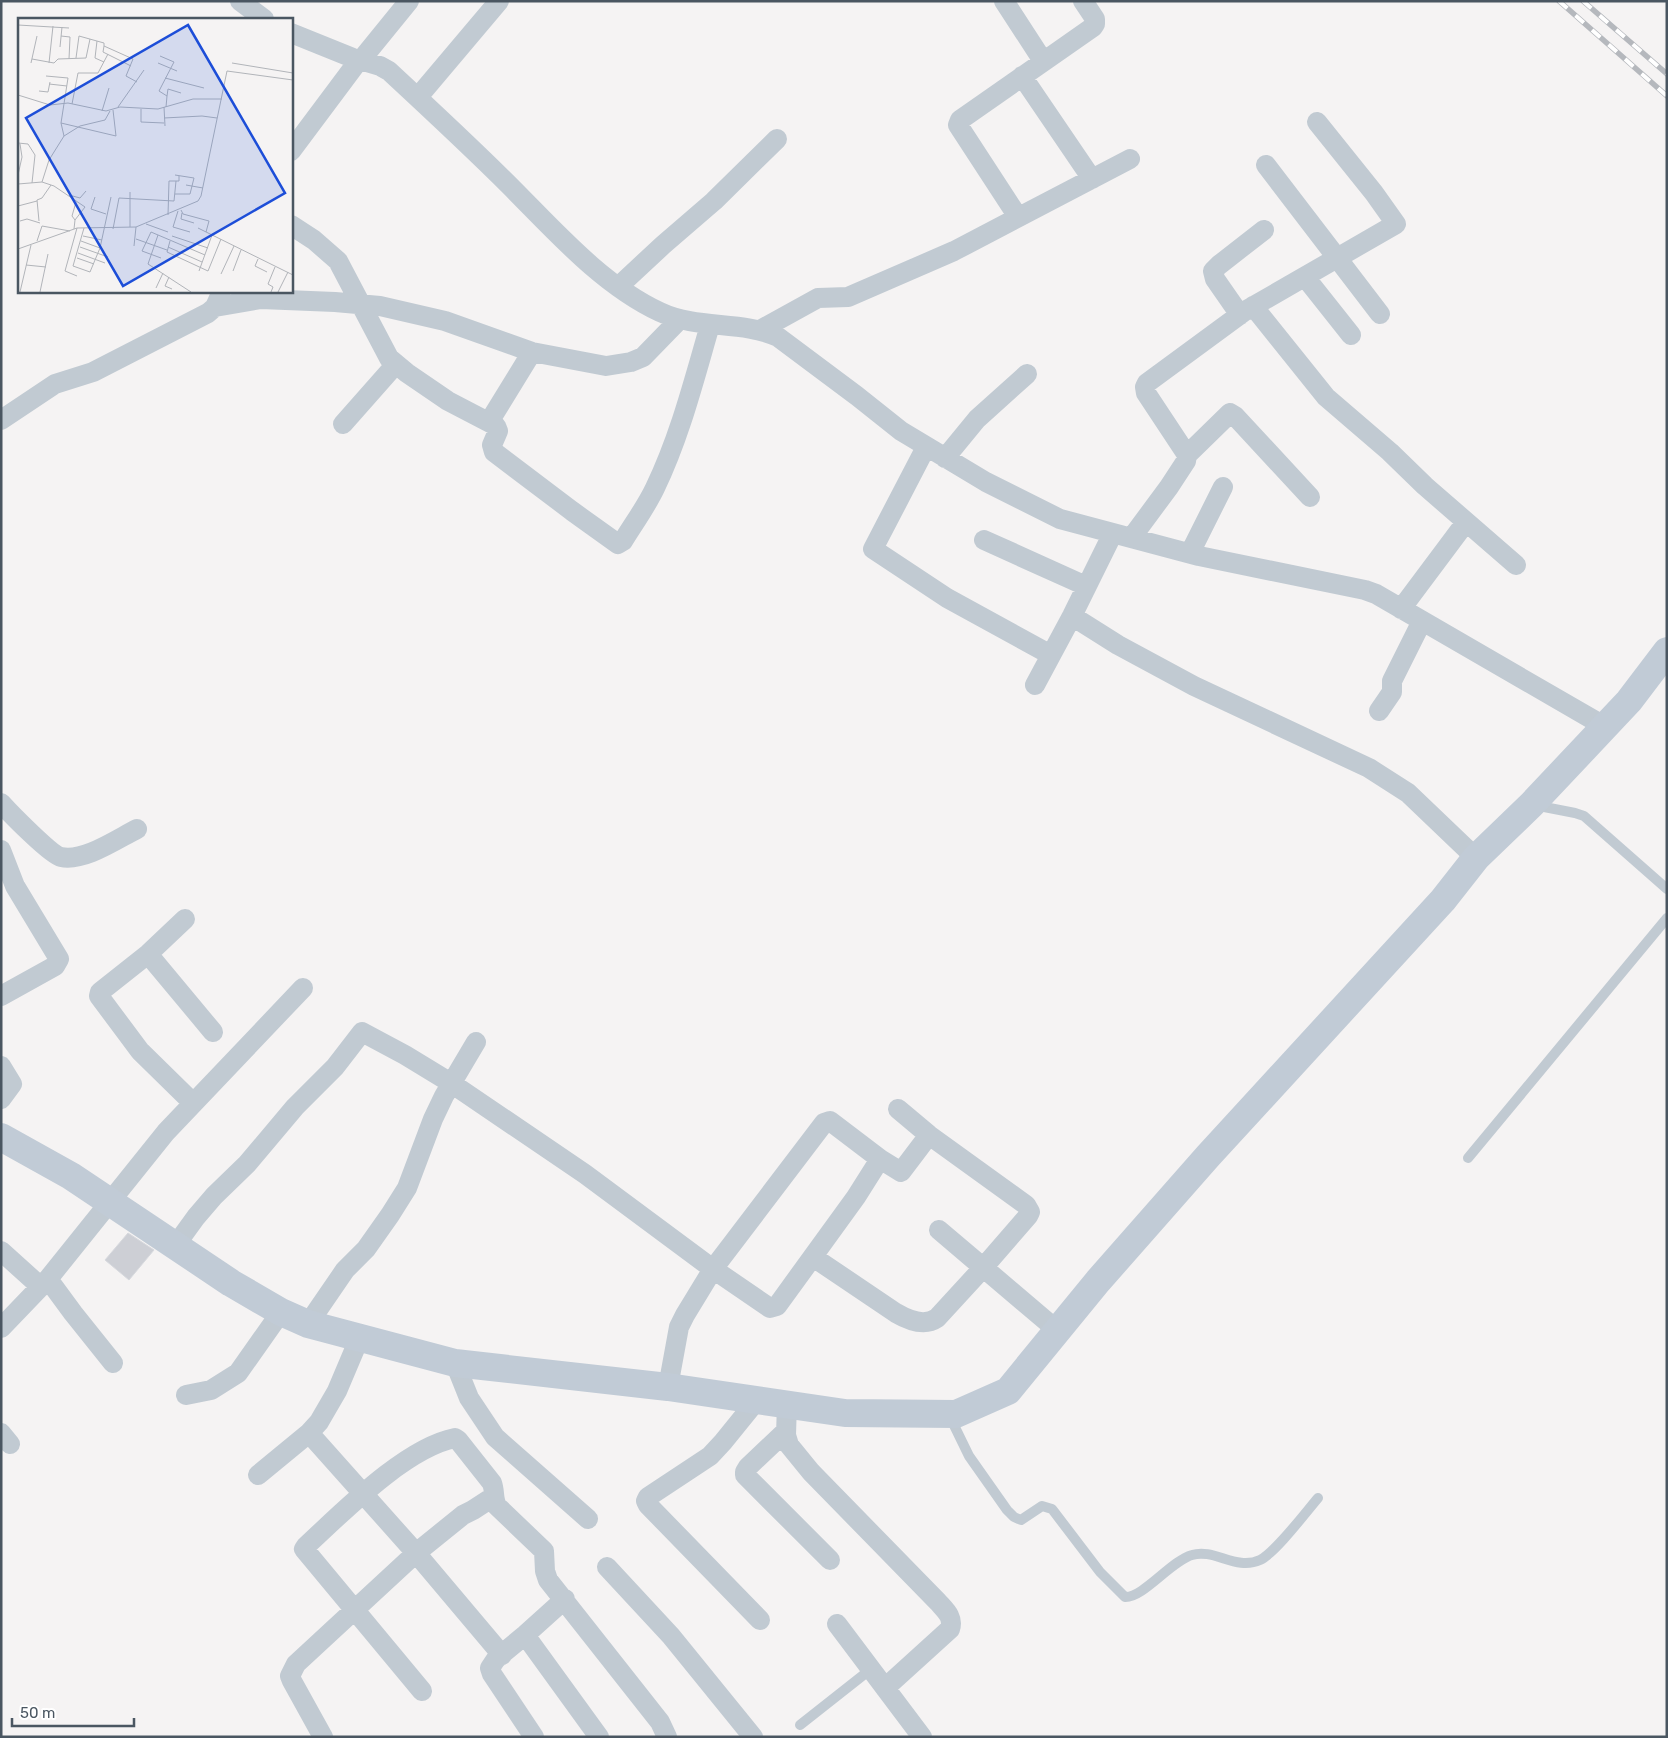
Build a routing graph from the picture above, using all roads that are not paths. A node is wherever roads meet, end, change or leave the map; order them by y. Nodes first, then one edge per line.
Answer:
1 (240, 1) edge
2 (409, 1) edge
3 (499, 1) edge
4 (1004, 1) edge
5 (1083, 1) edge
6 (263, 18) edge
7 (292, 33) edge
8 (359, 60) junction
9 (1043, 61) junction
10 (1022, 76) junction
11 (418, 97) junction
12 (1317, 122) dead end
13 (777, 139) dead end
14 (292, 150) edge
15 (1130, 159) dead end
16 (1266, 165) dead end
17 (1092, 179) junction
18 (1018, 217) junction
19 (292, 226) edge
20 (1264, 230) dead end
21 (1336, 258) junction
22 (1305, 277) junction
23 (619, 286) junction
24 (218, 299) edge
25 (362, 305) junction
26 (1246, 310) junction
27 (1380, 314) dead end
28 (679, 320) junction
29 (710, 325) junction
30 (760, 330) junction
31 (1351, 336) dead end
32 (532, 352) junction
33 (396, 364) junction
34 (1027, 374) dead end
35 (1, 420) edge
36 (489, 422) junction
37 (343, 424) dead end
38 (926, 447) junction
39 (1187, 455) junction
40 (945, 458) junction
41 (1223, 487) dead end
42 (1310, 497) dead end
43 (1466, 522) junction
44 (1112, 533) junction
45 (1132, 537) junction
46 (984, 540) dead end
47 (1190, 553) junction
48 (1516, 565) dead end
49 (1086, 586) junction
50 (1401, 609) junction
51 (1072, 616) junction
52 (1422, 621) junction
53 (1667, 651) edge
54 (1051, 655) junction
55 (1036, 685) dead end
56 (1378, 711) dead end
57 (1604, 726) junction
58 (1, 803) edge
59 (1532, 804) junction
60 (136, 829) dead end
61 (1, 850) edge
62 (1476, 858) junction
63 (5, 876) edge
64 (1667, 889) edge
65 (1667, 918) edge
66 (186, 919) dead end
67 (148, 954) junction
68 (303, 988) dead end
69 (1, 996) edge
70 (213, 1032) dead end
71 (476, 1042) dead end
72 (1, 1066) edge
73 (452, 1083) junction
74 (1, 1099) edge
75 (193, 1103) junction
76 (898, 1109) dead end
77 (929, 1134) junction
78 (1, 1137) edge
79 (1468, 1158) dead end
80 (880, 1159) junction
81 (109, 1203) junction
82 (939, 1230) dead end
83 (175, 1246) junction
84 (1, 1251) edge
85 (813, 1257) junction
86 (713, 1269) junction
87 (982, 1269) junction
88 (45, 1283) junction
89 (281, 1312) junction
90 (308, 1324) junction
91 (1, 1328) edge
92 (1058, 1331) junction
93 (358, 1339) junction
94 (113, 1363) dead end
95 (455, 1363) junction
96 (668, 1387) junction
97 (186, 1395) dead end
98 (757, 1400) junction
99 (786, 1403) junction
100 (948, 1414) junction
101 (786, 1431) junction
102 (309, 1433) junction
103 (258, 1476) dead end
104 (363, 1494) junction
105 (494, 1497) junction
106 (1318, 1498) dead end
107 (588, 1519) dead end
108 (416, 1553) junction
109 (830, 1560) dead end
110 (607, 1567) dead end
111 (564, 1599) junction
112 (354, 1609) junction
113 (760, 1620) dead end
114 (837, 1624) dead end
115 (525, 1635) junction
116 (502, 1655) junction
117 (871, 1669) junction
118 (886, 1688) junction
119 (422, 1691) dead end
120 (800, 1725) dead end
121 (322, 1737) edge
122 (534, 1737) edge
123 (599, 1737) edge
124 (668, 1737) edge
125 (753, 1737) edge
126 (922, 1737) edge

1 - 6 street
2 - 8 street
3 - 11 street
4 - 9 street
5 - 9 street
7 - 8 street
8 - 11 street
8 - 14 street
9 - 10 street
10 - 17 street
10 - 18 street
11 - 23 street
12 - 21 street
13 - 23 street
15 - 17 street
16 - 21 street
17 - 18 street
18 - 30 street
19 - 25 street
20 - 26 street
21 - 22 street
21 - 27 street
22 - 26 street
22 - 31 street
23 - 28 street
24 - 25 street
24 - 35 street
25 - 32 street
25 - 33 street
26 - 39 street
26 - 43 street
28 - 29 street
28 - 32 street
29 - 30 street
29 - 36 street
30 - 38 street
32 - 36 street
33 - 36 street
33 - 37 street
34 - 40 street
38 - 40 street
38 - 54 street
39 - 42 street
39 - 45 street
40 - 44 street
41 - 47 street
43 - 48 street
43 - 50 street
44 - 45 street
44 - 49 street
45 - 47 street
46 - 49 street
47 - 50 street
49 - 51 street
50 - 52 street
51 - 54 street
51 - 62 street
52 - 56 street
52 - 57 street
53 - 57 main road
54 - 55 street
57 - 59 main road
58 - 60 street
59 - 62 main road
59 - 64 lane
61 - 63 street
62 - 92 main road
63 - 69 street
65 - 79 lane
66 - 67 street
67 - 70 street
67 - 75 street
68 - 75 street
71 - 73 street
72 - 74 street
73 - 83 street
73 - 86 street
73 - 90 street
75 - 81 street
76 - 77 street
77 - 80 street
77 - 87 street
78 - 81 main road
80 - 85 street
80 - 86 street
81 - 83 main road
81 - 88 street
82 - 87 street
83 - 89 main road
84 - 88 street
85 - 86 street
85 - 87 street
86 - 96 street
87 - 92 street
88 - 91 street
88 - 94 street
89 - 90 main road
89 - 97 street
90 - 93 main road
92 - 100 main road
93 - 95 main road
93 - 102 street
95 - 96 main road
95 - 107 street
96 - 98 main road
98 - 99 main road
98 - 113 street
99 - 100 main road
99 - 101 street
100 - 106 lane
101 - 109 street
101 - 118 street
102 - 103 street
102 - 104 street
104 - 105 street
104 - 108 street
104 - 112 street
105 - 108 street
105 - 111 street
108 - 112 street
108 - 116 street
110 - 125 street
111 - 115 street
111 - 124 street
112 - 119 street
112 - 121 street
114 - 117 street
115 - 116 street
115 - 123 street
116 - 122 street
117 - 118 street
117 - 120 lane
118 - 126 street

